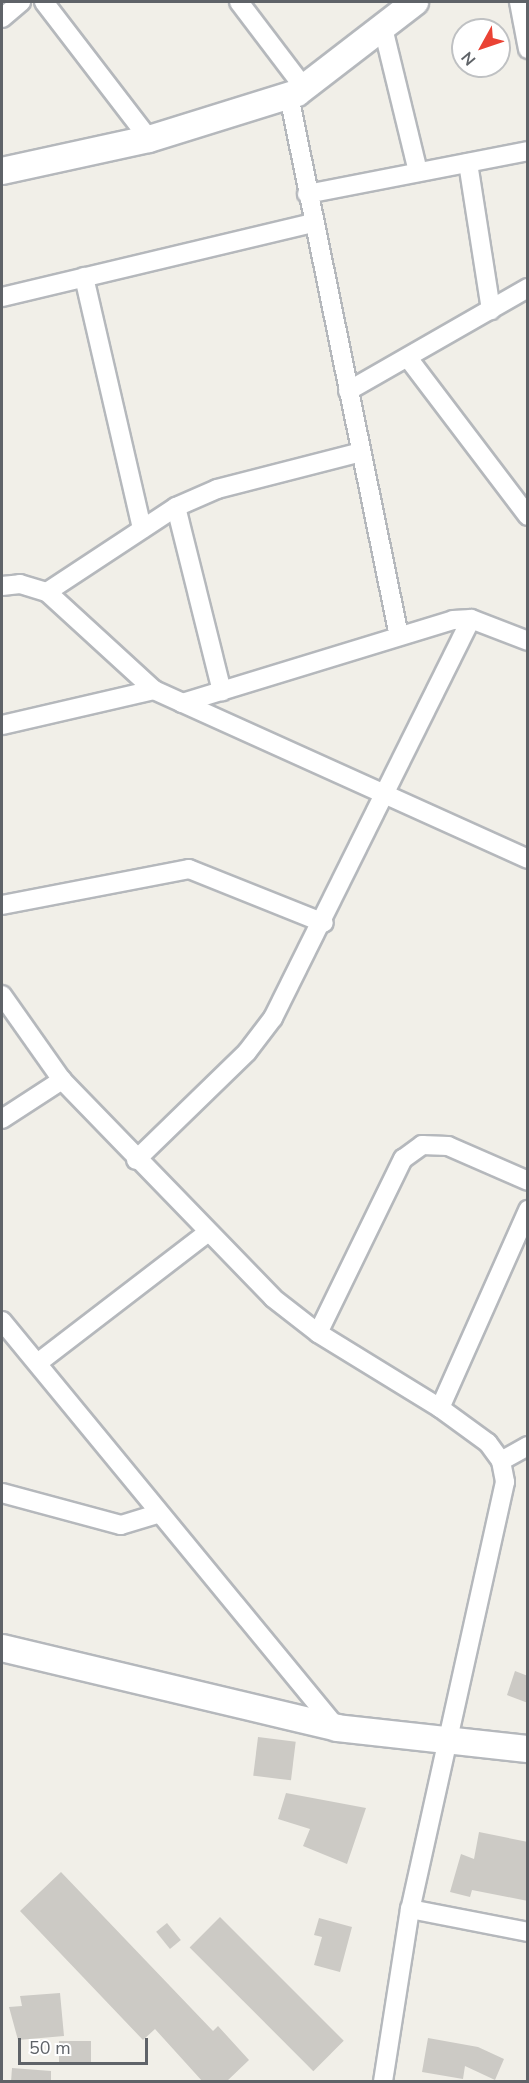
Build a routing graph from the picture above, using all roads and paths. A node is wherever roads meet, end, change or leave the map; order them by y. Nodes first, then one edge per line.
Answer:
1 (21, 2) edge
2 (44, 2) edge
3 (238, 2) edge
4 (415, 2) edge
5 (519, 2) edge
6 (2, 18) edge
7 (383, 28) junction
8 (528, 49) edge
9 (297, 93) junction
10 (149, 139) junction
11 (528, 152) edge
12 (468, 163) junction
13 (2, 171) edge
14 (418, 172) junction
15 (306, 194) junction
16 (312, 223) junction
17 (84, 277) junction
18 (524, 296) edge
19 (2, 297) edge
20 (491, 310) junction
21 (408, 358) junction
22 (348, 391) junction
23 (361, 452) junction
24 (176, 507) junction
25 (528, 516) edge
26 (142, 528) junction
27 (2, 586) edge
28 (47, 592) junction
29 (471, 619) junction
30 (399, 636) junction
31 (528, 641) edge
32 (154, 690) junction
33 (222, 691) junction
34 (182, 703) junction
35 (2, 725) edge
36 (384, 792) junction
37 (528, 859) edge
38 (2, 904) edge
39 (324, 923) junction
40 (2, 995) edge
41 (62, 1080) junction
42 (2, 1119) edge
43 (136, 1160) junction
44 (528, 1182) edge
45 (528, 1210) edge
46 (207, 1233) junction
47 (2, 1321) edge
48 (318, 1333) junction
49 (39, 1362) junction
50 (440, 1408) junction
51 (528, 1446) edge
52 (501, 1461) junction
53 (2, 1493) edge
54 (158, 1514) junction
55 (2, 1648) edge
56 (337, 1728) junction
57 (448, 1739) junction
58 (528, 1749) edge
59 (410, 1909) junction
60 (528, 1932) edge
61 (382, 2082) edge

1 - 6 street
2 - 10 street
3 - 9 street
4 - 7 street
5 - 8 street
7 - 9 street
7 - 14 street
9 - 10 street
9 - 15 street
10 - 13 street
11 - 12 street
12 - 14 street
12 - 20 street
14 - 15 street
15 - 16 street
16 - 17 street
16 - 22 street
17 - 19 street
17 - 26 street
18 - 20 street
20 - 21 street
21 - 22 street
21 - 25 street
22 - 23 street
23 - 24 street
23 - 30 street
24 - 26 street
24 - 33 street
26 - 28 street
27 - 28 street
28 - 32 street
29 - 30 street
29 - 31 street
29 - 36 street
30 - 33 street
32 - 34 street
32 - 35 street
33 - 34 street
34 - 36 street
36 - 37 street
36 - 39 street
38 - 39 street
39 - 43 street
40 - 41 street
41 - 42 street
41 - 43 street
43 - 46 street
44 - 48 street
45 - 50 street
46 - 48 street
46 - 49 street
47 - 49 street
48 - 50 street
49 - 54 street
50 - 52 street
51 - 52 street
52 - 57 street
53 - 54 street
54 - 56 street
55 - 56 street
56 - 57 street
57 - 58 street
57 - 59 street
59 - 60 street
59 - 61 street

